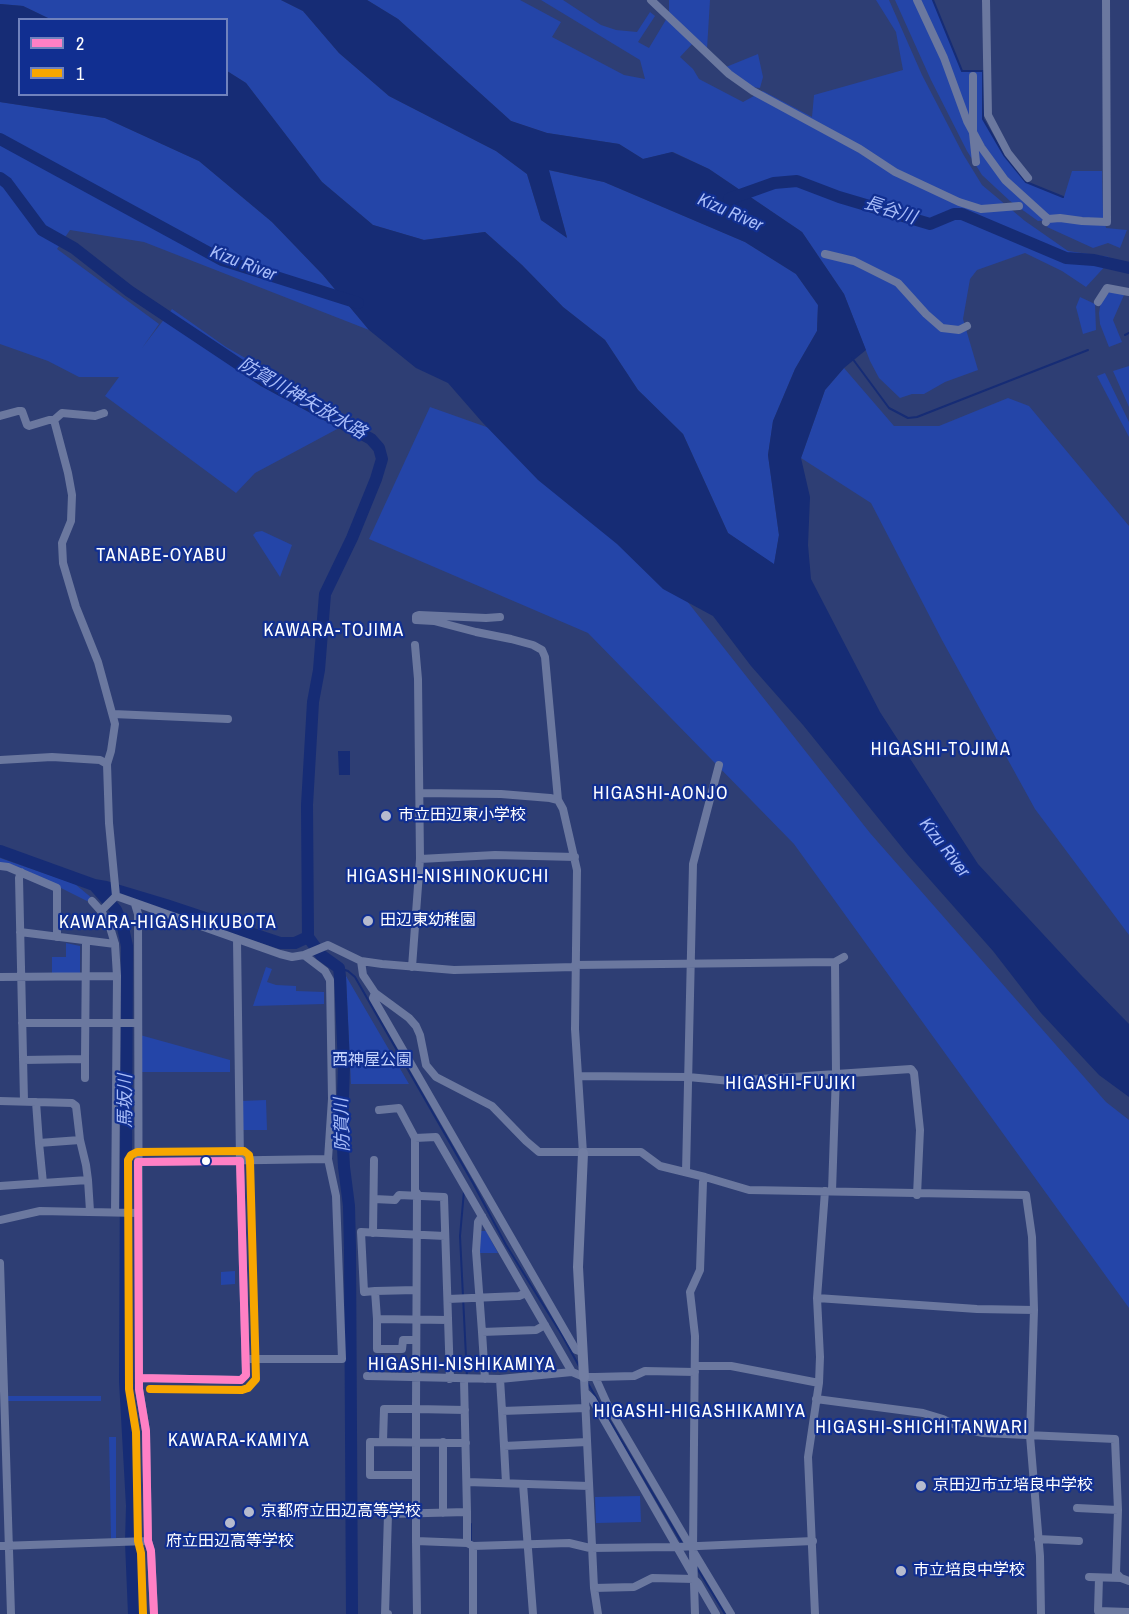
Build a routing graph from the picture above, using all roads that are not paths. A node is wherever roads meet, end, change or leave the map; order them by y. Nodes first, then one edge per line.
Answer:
1 (651, 0) edge
2 (917, 0) edge
3 (986, 0) edge
4 (1106, 0) edge
5 (973, 76) dead end
6 (973, 133) junction
7 (976, 162) dead end
8 (1028, 178) dead end
9 (1019, 206) dead end
10 (825, 254) dead end
11 (1129, 292) edge
12 (1098, 302) dead end
13 (967, 326) dead end
14 (104, 413) dead end
15 (0, 416) edge
16 (54, 420) junction
17 (500, 617) dead end
18 (415, 645) dead end
19 (113, 714) junction
20 (228, 719) dead end
21 (0, 760) edge
22 (107, 764) junction
23 (719, 765) dead end
24 (420, 793) junction
25 (558, 800) junction
26 (574, 857) junction
27 (420, 859) junction
28 (0, 867) edge
29 (21, 872) junction
30 (114, 893) junction
31 (92, 901) dead end
32 (135, 904) junction
33 (103, 909) junction
34 (20, 933) junction
35 (57, 937) junction
36 (237, 940) junction
37 (86, 942) junction
38 (115, 945) junction
39 (306, 954) junction
40 (844, 957) dead end
41 (362, 961) junction
42 (835, 962) junction
43 (690, 963) junction
44 (575, 966) junction
45 (412, 967) junction
46 (0, 976) edge
47 (21, 976) junction
48 (86, 976) junction
49 (117, 976) junction
50 (375, 993) junction
51 (22, 1023) junction
52 (85, 1023) junction
53 (119, 1023) junction
54 (135, 1023) junction
55 (85, 1059) junction
56 (23, 1060) junction
57 (836, 1074) junction
58 (578, 1076) junction
59 (688, 1077) junction
60 (85, 1078) dead end
61 (0, 1101) edge
62 (24, 1101) junction
63 (36, 1102) junction
64 (379, 1110) dead end
65 (453, 1135) junction
66 (436, 1137) junction
67 (416, 1138) junction
68 (80, 1140) junction
69 (39, 1143) junction
70 (583, 1153) junction
71 (328, 1159) junction
72 (374, 1160) dead end
73 (240, 1161) junction
74 (138, 1162) junction
75 (686, 1172) junction
76 (705, 1177) junction
77 (88, 1180) junction
78 (43, 1183) junction
79 (0, 1186) edge
80 (829, 1191) junction
81 (917, 1195) junction
82 (417, 1196) junction
83 (374, 1199) junction
84 (90, 1211) junction
85 (118, 1212) junction
86 (137, 1213) junction
87 (482, 1216) junction
88 (0, 1220) edge
89 (373, 1233) junction
90 (417, 1235) junction
91 (445, 1236) junction
92 (0, 1263) edge
93 (416, 1290) junction
94 (375, 1291) junction
95 (526, 1293) junction
96 (480, 1298) junction
97 (817, 1298) junction
98 (448, 1299) junction
99 (1034, 1310) junction
100 (377, 1319) junction
101 (416, 1320) junction
102 (448, 1320) junction
103 (545, 1325) junction
104 (482, 1332) junction
105 (416, 1340) junction
106 (1, 1345) edge
107 (582, 1352) junction
108 (246, 1359) junction
109 (695, 1369) junction
110 (572, 1372) junction
111 (367, 1376) dead end
112 (589, 1377) junction
113 (139, 1378) junction
114 (416, 1378) junction
115 (450, 1379) junction
116 (485, 1379) junction
117 (500, 1379) junction
118 (467, 1380) junction
119 (819, 1383) junction
120 (586, 1393) junction
121 (816, 1399) junction
122 (586, 1408) junction
123 (416, 1409) junction
124 (465, 1410) junction
125 (502, 1411) junction
126 (1030, 1436) junction
127 (416, 1441) junction
128 (383, 1442) junction
129 (443, 1442) junction
130 (587, 1442) junction
131 (466, 1443) junction
132 (3, 1445) edge
133 (504, 1446) junction
134 (416, 1475) junction
135 (467, 1482) junction
136 (506, 1483) junction
137 (523, 1484) junction
138 (589, 1486) junction
139 (1077, 1508) dead end
140 (1118, 1510) junction
141 (467, 1512) junction
142 (442, 1513) junction
143 (416, 1514) junction
144 (1038, 1539) junction
145 (813, 1540) junction
146 (1079, 1540) dead end
147 (148, 1541) junction
148 (416, 1541) junction
149 (529, 1543) junction
150 (470, 1545) junction
151 (0, 1546) edge
152 (9, 1546) junction
153 (676, 1547) junction
154 (590, 1548) junction
155 (691, 1548) junction
156 (694, 1577) junction
157 (1089, 1577) dead end
158 (1099, 1578) junction
159 (1121, 1578) junction
160 (1129, 1581) edge
161 (594, 1588) junction
162 (1129, 1612) edge
163 (11, 1614) edge
164 (154, 1614) edge
165 (388, 1614) edge
166 (417, 1614) edge
167 (473, 1614) edge
168 (534, 1614) edge
169 (598, 1614) edge
170 (695, 1614) edge
171 (716, 1614) edge
172 (731, 1614) edge
173 (815, 1614) edge
174 (1041, 1614) edge

1 - 9 street
2 - 6 street
3 - 8 street
4 - 6 street
5 - 6 street
6 - 7 street
10 - 13 street
11 - 12 street
14 - 16 street
15 - 16 street
16 - 19 street
17 - 25 street
18 - 24 street
19 - 20 street
19 - 22 street
21 - 22 street
22 - 30 street
23 - 43 street
24 - 25 street
24 - 27 street
25 - 26 street
26 - 27 street
26 - 44 street
27 - 45 street
28 - 29 street
29 - 34 street
29 - 35 street
30 - 32 street
30 - 33 street
31 - 33 street
32 - 36 street
32 - 54 street
33 - 38 street
34 - 35 street
34 - 47 street
35 - 37 street
36 - 39 street
36 - 73 street
37 - 38 street
37 - 48 street
38 - 49 street
39 - 41 street
39 - 71 street
40 - 42 street
41 - 45 street
41 - 50 street
42 - 43 street
42 - 57 street
43 - 44 street
43 - 59 street
44 - 45 street
44 - 58 street
46 - 47 street
47 - 48 street
47 - 51 street
48 - 49 street
48 - 52 street
49 - 53 street
50 - 65 street
50 - 70 street
51 - 52 street
51 - 56 street
52 - 53 street
52 - 55 street
53 - 54 street
53 - 85 street
54 - 74 street
55 - 56 street
55 - 60 street
56 - 62 street
57 - 59 street
57 - 80 street
57 - 81 street
58 - 59 street
58 - 70 street
59 - 75 street
61 - 62 street
62 - 63 street
63 - 68 street
63 - 69 street
64 - 67 street
65 - 66 street
65 - 107 street
66 - 67 street
66 - 87 street
67 - 82 street
68 - 69 street
68 - 77 street
69 - 78 street
70 - 75 street
70 - 107 street
71 - 73 street
71 - 108 street
72 - 83 street
73 - 74 street
73 - 108 street
74 - 86 street
75 - 76 street
76 - 80 street
76 - 109 street
77 - 78 street
77 - 84 street
78 - 79 street
80 - 81 street
80 - 97 street
81 - 99 street
82 - 83 street
82 - 90 street
82 - 91 street
83 - 89 street
84 - 85 street
84 - 88 street
85 - 86 street
86 - 113 street
87 - 95 street
87 - 96 street
89 - 90 street
89 - 94 street
90 - 91 street
90 - 93 street
91 - 98 street
92 - 106 street
93 - 94 street
93 - 101 street
94 - 100 street
95 - 96 street
95 - 103 street
96 - 98 street
96 - 104 street
97 - 99 street
97 - 119 street
98 - 102 street
99 - 126 street
100 - 101 street
100 - 105 street
101 - 102 street
101 - 105 street
102 - 115 street
103 - 104 street
103 - 110 street
104 - 116 street
105 - 114 street
106 - 132 street
107 - 112 street
108 - 113 street
109 - 112 street
109 - 119 street
109 - 155 street
110 - 112 street
110 - 117 street
111 - 114 street
112 - 120 street
112 - 155 street
113 - 147 street
114 - 115 street
114 - 123 street
115 - 118 street
116 - 117 street
116 - 118 street
117 - 125 street
118 - 124 street
119 - 121 street
120 - 122 street
120 - 153 street
121 - 126 street
121 - 145 street
122 - 125 street
122 - 130 street
123 - 124 street
123 - 127 street
123 - 128 street
124 - 131 street
125 - 133 street
126 - 140 street
126 - 144 street
127 - 128 street
127 - 129 street
127 - 134 street
128 - 134 street
129 - 131 street
129 - 142 street
130 - 133 street
130 - 138 street
131 - 135 street
132 - 152 street
133 - 136 street
134 - 143 street
135 - 136 street
135 - 141 street
136 - 137 street
137 - 138 street
137 - 149 street
138 - 154 street
139 - 140 street
140 - 159 street
141 - 142 street
141 - 150 street
142 - 143 street
143 - 148 street
143 - 165 street
144 - 146 street
144 - 174 street
145 - 155 street
145 - 173 street
147 - 152 street
147 - 164 street
148 - 150 street
148 - 166 street
149 - 150 street
149 - 154 street
149 - 168 street
150 - 167 street
151 - 152 street
152 - 163 street
153 - 154 street
153 - 155 street
153 - 156 street
154 - 161 street
155 - 156 street
155 - 172 street
156 - 161 street
156 - 170 street
156 - 171 street
157 - 158 street
158 - 159 street
158 - 162 street
159 - 160 street
161 - 169 street

